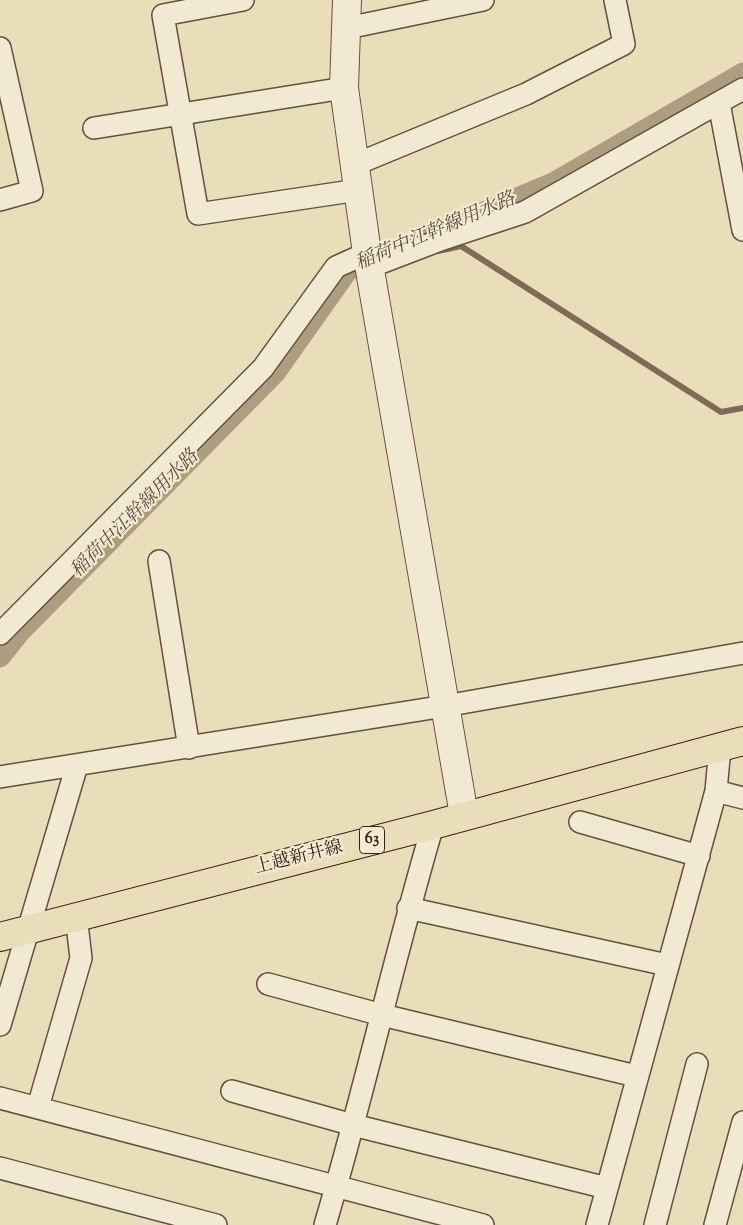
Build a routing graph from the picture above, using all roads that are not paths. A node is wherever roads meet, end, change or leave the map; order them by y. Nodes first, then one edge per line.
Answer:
1 (243, 0) edge
2 (348, 0) edge
3 (483, 0) edge
4 (615, 0) edge
5 (347, 28) junction
6 (0, 48) edge
7 (344, 88) junction
8 (743, 89) edge
9 (719, 103) junction
10 (180, 114) junction
11 (94, 128) dead end
12 (356, 177) junction
13 (0, 200) edge
14 (743, 230) edge
15 (369, 260) junction
16 (158, 561) dead end
17 (0, 634) edge
18 (743, 654) edge
19 (445, 706) junction
20 (732, 744) edge
21 (189, 748) junction
22 (77, 765) junction
23 (0, 777) edge
24 (716, 791) junction
25 (743, 798) edge
26 (464, 815) junction
27 (580, 822) dead end
28 (433, 825) junction
29 (699, 856) junction
30 (408, 908) junction
31 (76, 916) junction
32 (30, 928) junction
33 (0, 937) edge
34 (667, 965) junction
35 (268, 984) dead end
36 (382, 1015) junction
37 (0, 1025) edge
38 (697, 1064) dead end
39 (636, 1076) junction
40 (232, 1091) dead end
41 (0, 1098) edge
42 (38, 1107) junction
43 (743, 1122) edge
44 (353, 1125) junction
45 (0, 1168) edge
46 (336, 1186) junction
47 (607, 1188) junction
48 (216, 1225) edge
49 (325, 1225) edge
50 (483, 1225) edge
51 (597, 1225) edge
52 (654, 1225) edge
53 (715, 1225) edge

1 - 10 street
2 - 5 street
3 - 5 street
4 - 12 street
5 - 7 street
6 - 13 street
7 - 10 street
7 - 12 street
8 - 9 street
9 - 14 street
9 - 15 street
10 - 11 street
10 - 12 street
12 - 15 street
15 - 17 street
15 - 19 street
16 - 21 street
18 - 19 street
19 - 21 street
19 - 26 street
20 - 24 street
20 - 26 main road, 上越新井線 / 63
21 - 22 street
22 - 23 street
22 - 32 street
24 - 25 street
24 - 29 street
26 - 28 main road, 上越新井線 / 63
27 - 29 street
28 - 30 street
28 - 31 main road, 上越新井線 / 63
29 - 34 street
30 - 34 street
30 - 36 street
31 - 32 main road, 上越新井線 / 63
31 - 42 street
32 - 33 main road, 上越新井線 / 63
32 - 37 street
34 - 39 street
35 - 36 street
36 - 39 street
36 - 44 street
38 - 52 street
39 - 47 street
40 - 44 street
41 - 42 street
42 - 46 street
43 - 53 street
44 - 46 street
44 - 47 street
45 - 48 street
46 - 49 street
46 - 50 street
47 - 51 street

